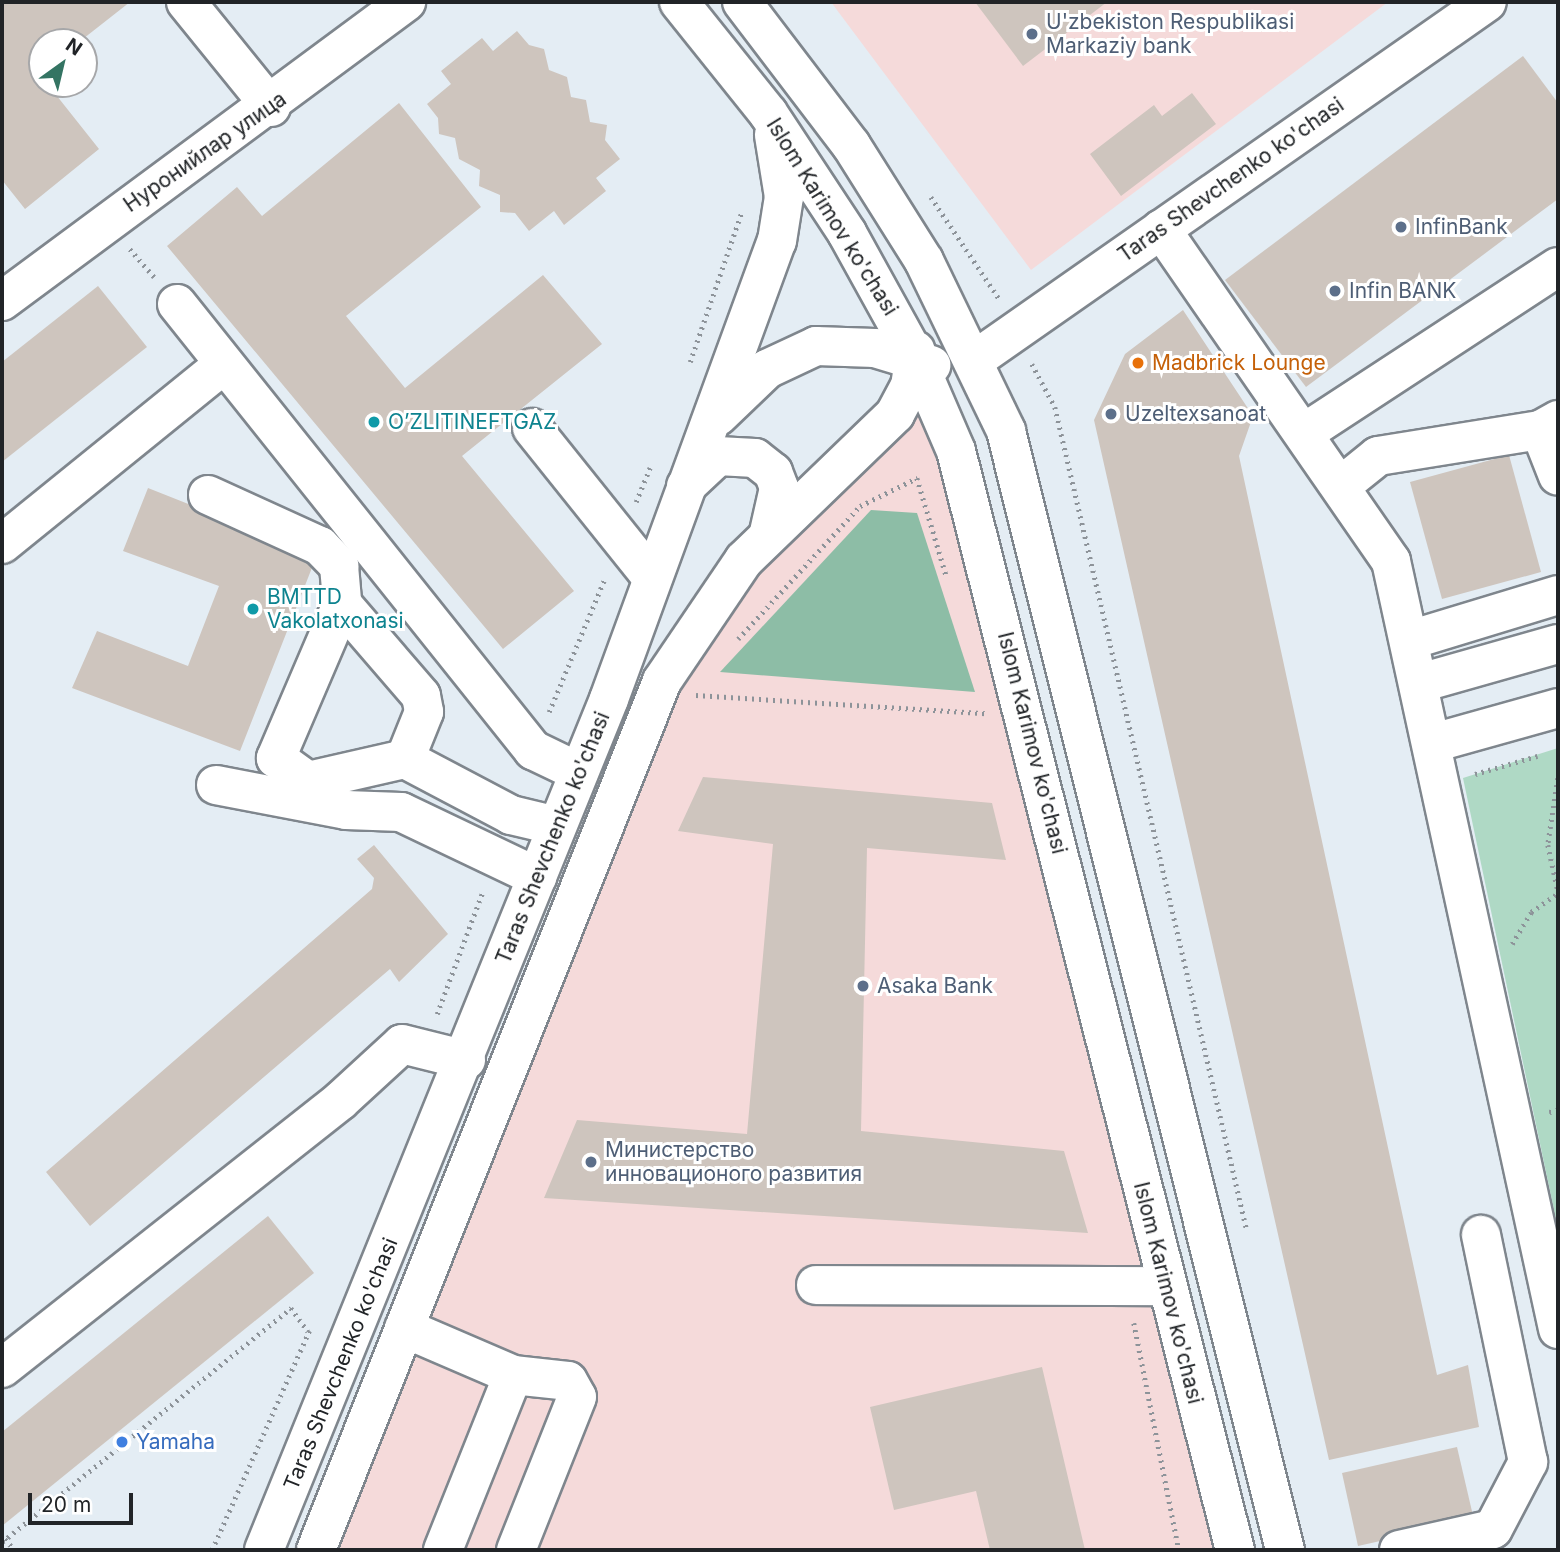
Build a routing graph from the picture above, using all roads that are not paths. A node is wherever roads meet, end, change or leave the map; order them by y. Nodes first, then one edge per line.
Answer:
1 (186, 2) edge
2 (406, 2) edge
3 (679, 2) edge
4 (742, 2) edge
5 (1487, 2) edge
6 (271, 107) junction
7 (768, 113) junction
8 (1161, 229) junction
9 (924, 261) junction
10 (1558, 267) edge
11 (2, 301) edge
12 (177, 304) road end
13 (916, 358) junction
14 (976, 359) junction
15 (223, 365) junction
16 (1549, 425) edge
17 (532, 428) dead end
18 (1006, 431) junction
19 (1304, 433) junction
20 (704, 436) junction
21 (867, 441) junction
22 (956, 451) junction
23 (1558, 476) edge
24 (1342, 485) junction
25 (684, 489) junction
26 (208, 495) dead end
27 (769, 532) junction
28 (2, 544) edge
29 (652, 578) junction
30 (1558, 595) edge
31 (342, 604) junction
32 (1410, 640) junction
33 (1558, 644) edge
34 (1420, 683) junction
35 (1558, 708) edge
36 (1433, 743) junction
37 (405, 759) junction
38 (579, 772) junction
39 (216, 785) dead end
40 (557, 826) junction
41 (537, 877) junction
42 (466, 1060) junction
43 (1481, 1235) dead end
44 (816, 1285) dead end
45 (1165, 1286) junction
46 (404, 1328) junction
47 (1558, 1329) edge
48 (2, 1368) edge
49 (513, 1375) junction
50 (264, 1550) edge
51 (316, 1550) edge
52 (443, 1550) edge
53 (516, 1550) edge
54 (1235, 1550) edge
55 (1285, 1550) edge
56 (1399, 1550) edge

1 - 6 main road
2 - 6 main road, Нуронийлар улица
3 - 7 main road, Islom Karimov ko'chasi
4 - 9 main road
5 - 8 main road, Taras Shevchenko ko'chasi
6 - 11 main road, Нуронийлар улица
7 - 13 main road, Islom Karimov ko'chasi
7 - 20 main road, Taras Shevchenko ko'chasi
8 - 14 main road, Taras Shevchenko ko'chasi
8 - 19 main road
9 - 13 main road, Taras Shevchenko ko'chasi
9 - 14 main road
10 - 19 main road
12 - 15 main road
13 - 18 main road
13 - 20 main road
13 - 21 main road, Taras Shevchenko ko'chasi
13 - 22 main road, Islom Karimov ko'chasi
14 - 18 main road
15 - 28 main road
15 - 38 main road
16 - 23 main road
16 - 24 main road
17 - 29 main road
18 - 55 main road
19 - 24 main road
20 - 25 main road, Taras Shevchenko ko'chasi
21 - 22 main road, Taras Shevchenko ko'chasi
21 - 27 main road, Taras Shevchenko ko'chasi
22 - 45 main road, Islom Karimov ko'chasi
24 - 32 main road
25 - 27 main road
25 - 29 main road, Taras Shevchenko ko'chasi
26 - 31 main road
27 - 46 main road, Taras Shevchenko ko'chasi
29 - 38 main road, Taras Shevchenko ko'chasi
30 - 32 main road
31 - 37 main road
31 - 37 main road
32 - 34 main road
33 - 34 main road
34 - 36 main road
35 - 36 main road
36 - 47 main road
37 - 40 main road
38 - 40 main road, Taras Shevchenko ko'chasi
39 - 41 main road
40 - 41 main road, Taras Shevchenko ko'chasi
41 - 42 main road, Taras Shevchenko ko'chasi
42 - 48 main road
42 - 50 main road, Taras Shevchenko ko'chasi
43 - 56 main road
44 - 45 main road
45 - 54 main road, Islom Karimov ko'chasi
46 - 49 main road
46 - 51 main road, Taras Shevchenko ko'chasi
49 - 52 main road
49 - 53 main road

